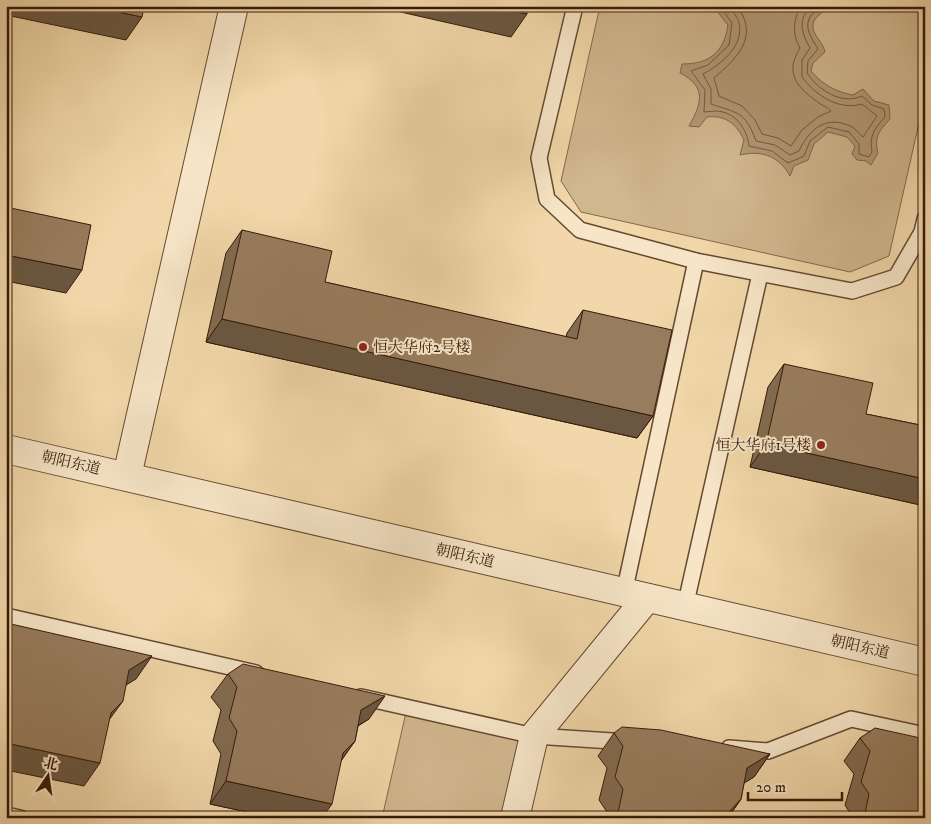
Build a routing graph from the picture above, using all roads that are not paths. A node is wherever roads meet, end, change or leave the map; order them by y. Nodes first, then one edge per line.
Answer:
1 (234, 6) edge
2 (575, 6) edge
3 (925, 219) edge
4 (696, 261) junction
5 (760, 274) junction
6 (6, 448) edge
7 (127, 476) junction
8 (636, 595) junction
9 (684, 607) junction
10 (6, 616) edge
11 (925, 662) edge
12 (275, 677) edge
13 (342, 692) edge
14 (925, 735) edge
15 (534, 736) junction
16 (641, 743) edge
17 (709, 747) edge
18 (6, 815) edge
19 (20, 818) edge
20 (515, 818) edge

1 - 7 street
2 - 4 lane
3 - 5 lane
4 - 5 lane
4 - 8 lane
5 - 9 lane
6 - 7 street, 朝阳东道
7 - 8 street, 朝阳东道
8 - 9 street, 朝阳东道
8 - 15 street
9 - 11 street, 朝阳东道
10 - 12 lane
13 - 15 lane
14 - 17 lane
15 - 16 lane
15 - 20 street
18 - 19 lane

